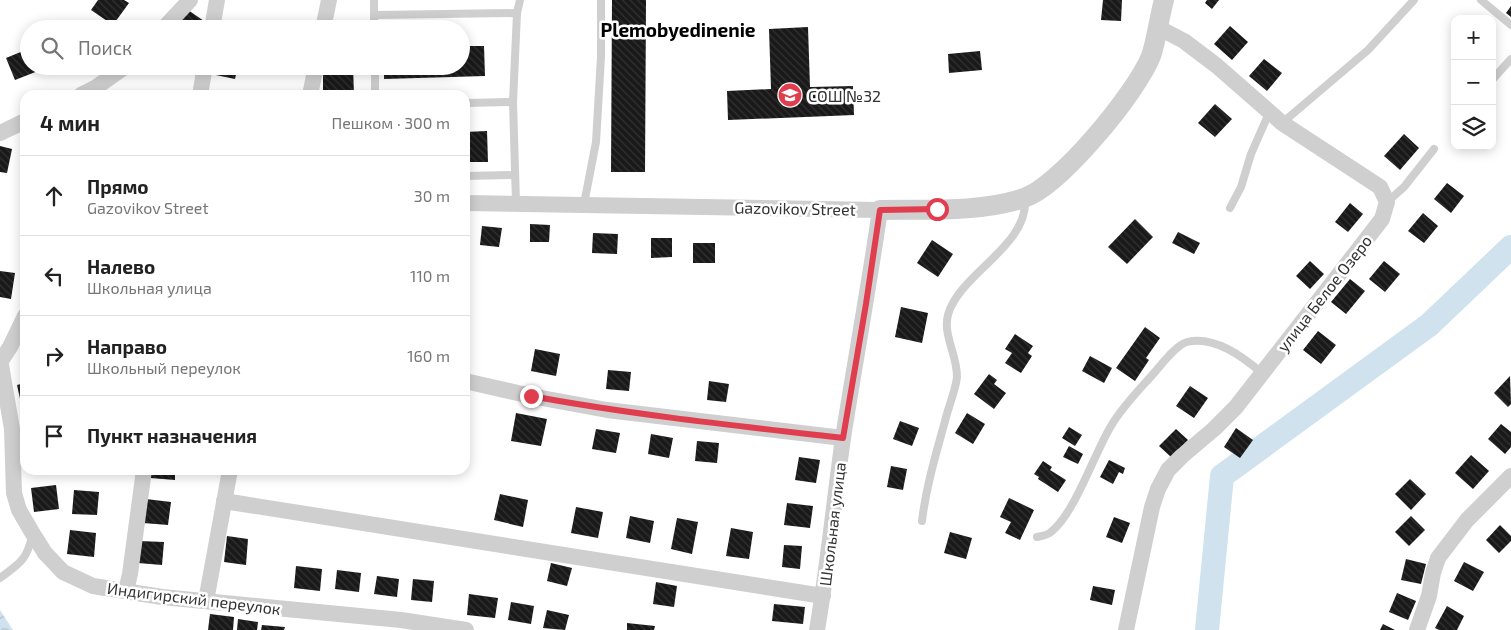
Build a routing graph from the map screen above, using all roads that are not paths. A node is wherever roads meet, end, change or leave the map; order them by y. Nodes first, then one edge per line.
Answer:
1 (190, 0) edge
2 (217, 0) edge
3 (329, 0) edge
4 (374, 0) edge
5 (520, 0) edge
6 (601, 0) edge
7 (1164, 0) edge
8 (1414, 0) edge
9 (1481, 0) edge
10 (518, 13) junction
11 (374, 15) junction
12 (171, 20) edge
13 (214, 20) edge
14 (325, 20) edge
15 (374, 20) edge
16 (1511, 25) edge
17 (1157, 28) junction
18 (1511, 59) edge
19 (113, 75) edge
20 (203, 75) edge
21 (314, 75) edge
22 (375, 75) edge
23 (1496, 76) edge
24 (91, 90) edge
25 (201, 90) edge
26 (311, 90) edge
27 (375, 90) edge
28 (513, 102) junction
29 (470, 103) edge
30 (1275, 118) junction
31 (20, 123) edge
32 (0, 133) edge
33 (1434, 149) dead end
34 (515, 175) junction
35 (470, 176) edge
36 (1025, 197) junction
37 (470, 202) edge
38 (1387, 202) junction
39 (516, 203) junction
40 (584, 204) junction
41 (1230, 208) dead end
42 (880, 210) junction
43 (20, 326) edge
44 (0, 360) edge
45 (1262, 372) junction
46 (470, 382) edge
47 (843, 438) junction
48 (143, 475) edge
49 (229, 475) edge
50 (1511, 476) edge
51 (224, 501) junction
52 (922, 522) dead end
53 (33, 534) junction
54 (1037, 537) dead end
55 (0, 578) edge
56 (126, 591) junction
57 (823, 596) junction
58 (206, 601) junction
59 (466, 630) edge
60 (817, 630) edge
61 (1126, 630) edge
62 (1417, 630) edge

1 - 12 street
2 - 13 street
3 - 14 street
4 - 11 lane
5 - 10 lane
6 - 40 lane
7 - 17 street, Gazovikov Street
8 - 30 lane
9 - 16 lane
10 - 11 lane
10 - 28 lane
11 - 15 lane
17 - 30 street
17 - 36 street, Gazovikov Street
18 - 23 lane
19 - 24 street
20 - 25 street
21 - 26 street
22 - 27 lane
28 - 29 lane
28 - 34 lane
30 - 38 street
30 - 41 lane
31 - 32 street
33 - 38 lane
34 - 35 lane
34 - 39 lane
36 - 42 street, Gazovikov Street
36 - 52 lane
37 - 39 street, Gazovikov Street
38 - 45 street, улица Белое Озеро
39 - 40 street, Gazovikov Street
40 - 42 street, Gazovikov Street
42 - 47 street, Школьная улица
43 - 44 street
44 - 53 street, Индигирский переулок
45 - 54 lane
45 - 61 street, улица Белое Озеро
46 - 47 street
47 - 57 street, Школьная улица
48 - 56 street
49 - 51 street
50 - 62 street
51 - 57 street
51 - 58 street
53 - 55 lane
53 - 56 street, Индигирский переулок
56 - 58 street, Индигирский переулок
57 - 60 street, Школьная улица
58 - 59 street, Индигирский переулок

